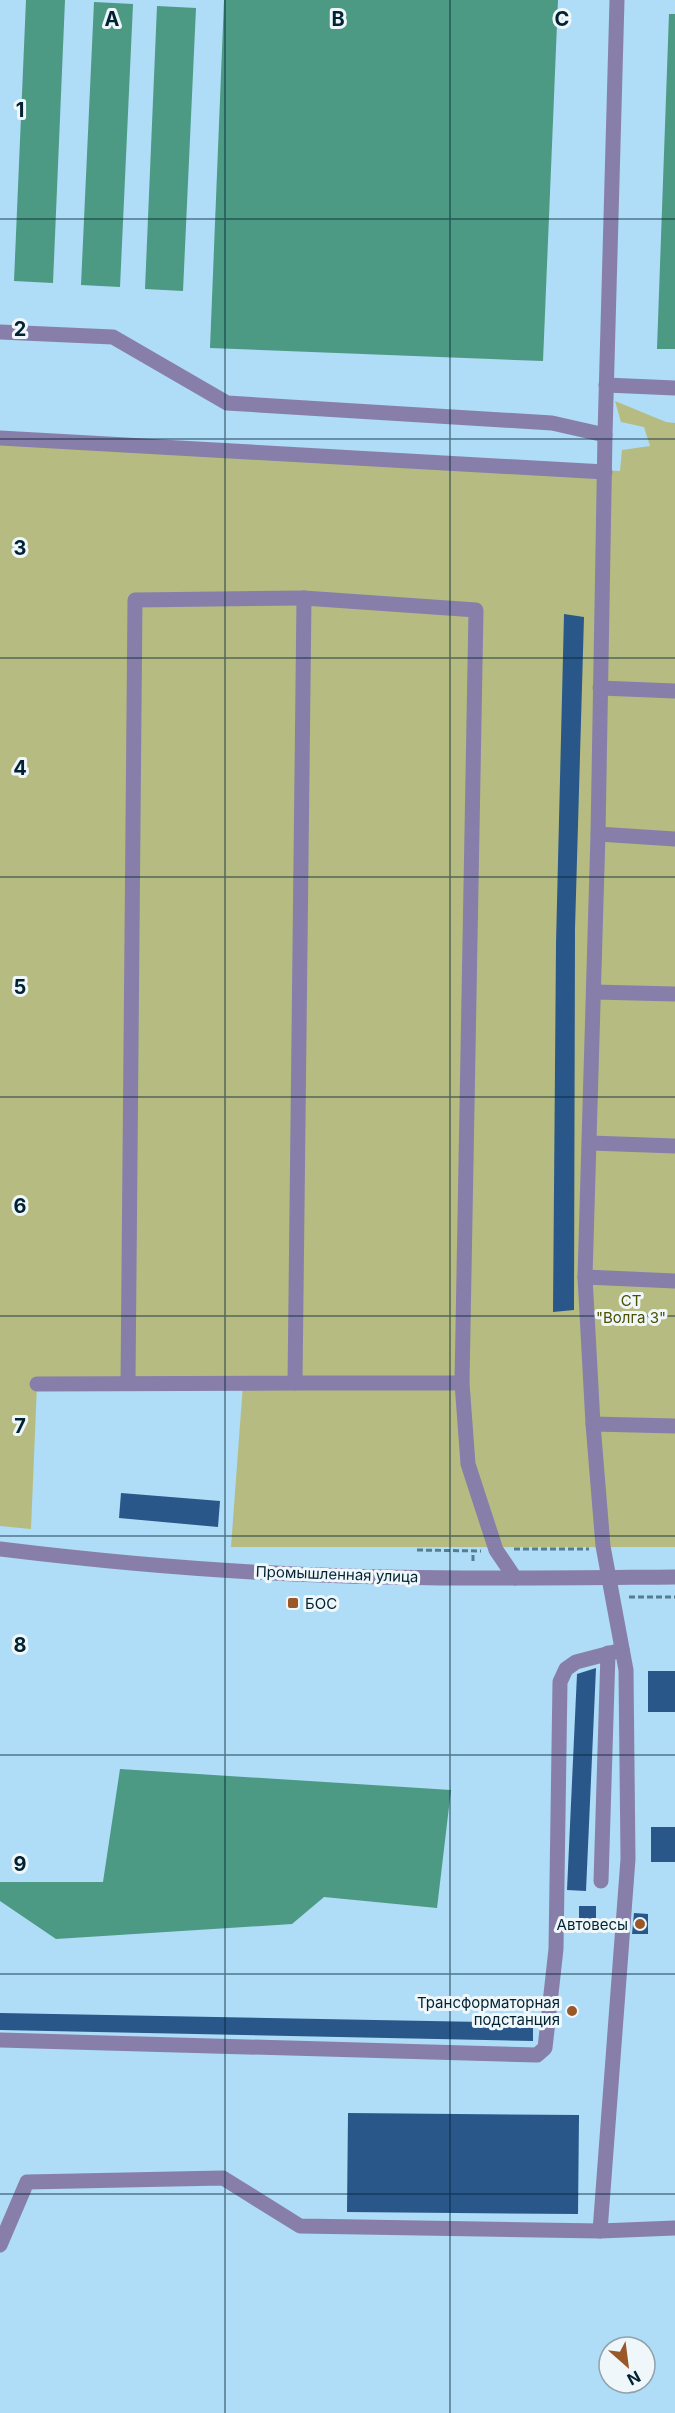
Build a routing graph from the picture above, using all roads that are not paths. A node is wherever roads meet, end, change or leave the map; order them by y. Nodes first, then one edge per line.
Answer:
1 (617, 0) edge
2 (0, 332) edge
3 (606, 386) junction
4 (675, 388) edge
5 (605, 435) junction
6 (0, 438) edge
7 (604, 472) junction
8 (304, 598) junction
9 (600, 688) junction
10 (675, 691) edge
11 (598, 834) junction
12 (675, 838) edge
13 (594, 992) junction
14 (675, 994) edge
15 (590, 1143) junction
16 (675, 1146) edge
17 (585, 1277) junction
18 (675, 1281) edge
19 (129, 1383) junction
20 (295, 1383) junction
21 (462, 1383) junction
22 (37, 1384) dead end
23 (593, 1424) junction
24 (675, 1426) edge
25 (0, 1549) edge
26 (609, 1577) junction
27 (675, 1577) edge
28 (515, 1578) junction
29 (615, 1652) junction
30 (601, 1881) dead end
31 (0, 2040) edge
32 (675, 2228) edge
33 (600, 2230) junction
34 (0, 2245) edge

1 - 3 street
2 - 5 street
3 - 4 street
3 - 5 street
5 - 7 street
6 - 7 street
7 - 9 street
8 - 19 street
8 - 20 street
8 - 21 street
9 - 10 street
9 - 11 street
11 - 12 street
11 - 13 street
13 - 14 street
13 - 15 street
15 - 16 street
15 - 17 street
17 - 18 street
17 - 23 street
19 - 20 street
19 - 22 street
20 - 21 street
21 - 28 street
23 - 24 street
23 - 26 street
25 - 28 street, Промышленная улица
26 - 27 street, Промышленная улица
26 - 28 street, Промышленная улица
26 - 29 street
29 - 30 street
29 - 31 street
29 - 33 street
32 - 33 street
33 - 34 street

